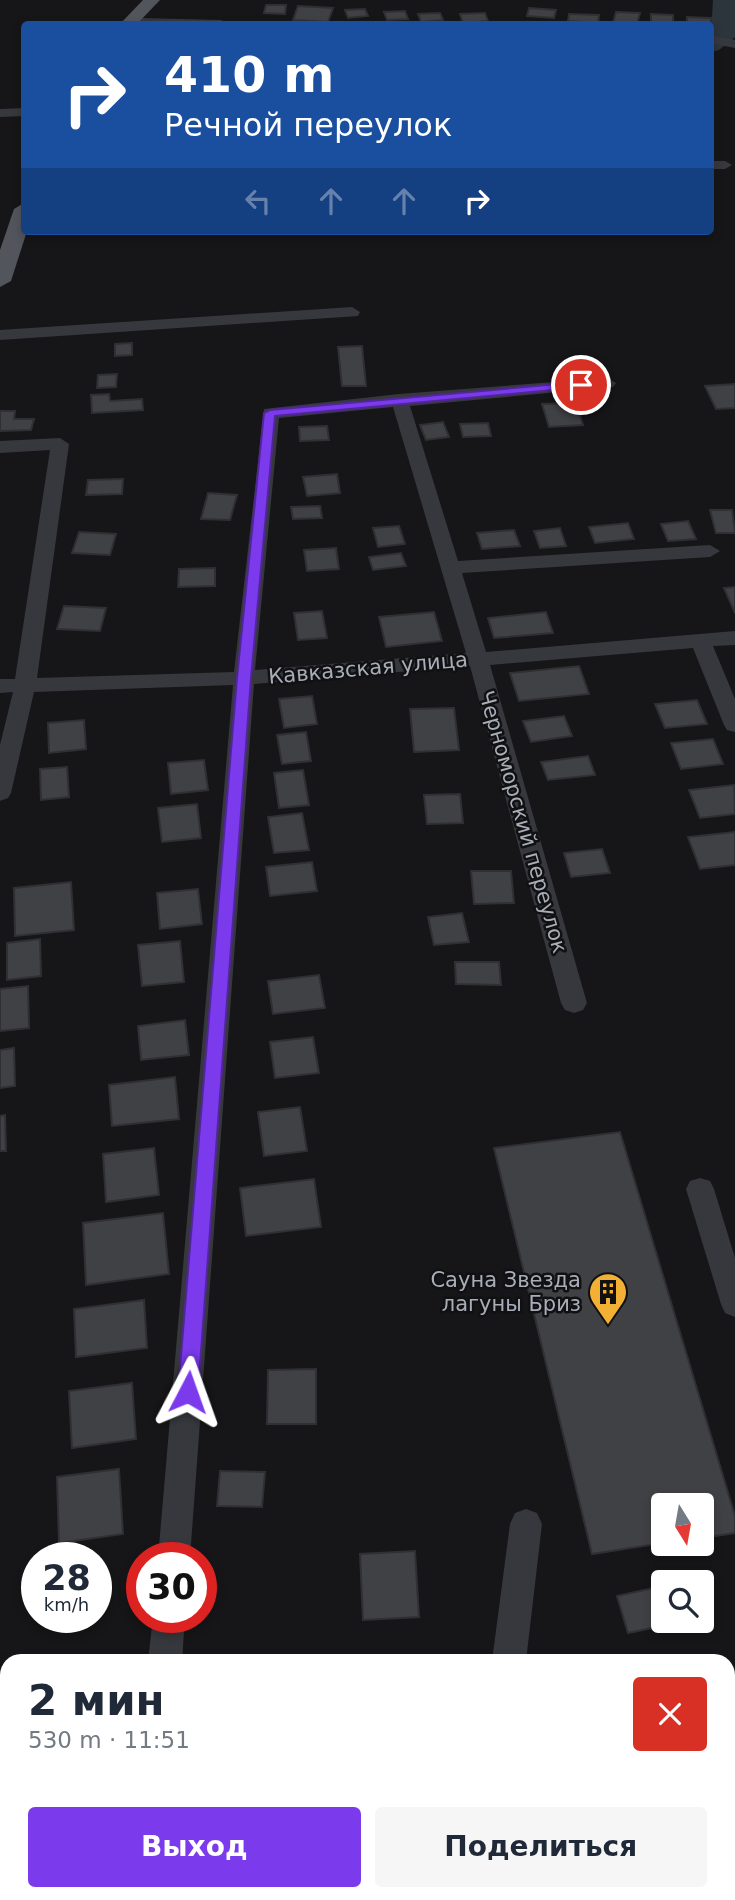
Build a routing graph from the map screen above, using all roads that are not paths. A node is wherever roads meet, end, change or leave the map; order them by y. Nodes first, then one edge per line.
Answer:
1 (152, 0) edge
2 (160, 0) edge
3 (136, 21) edge
4 (137, 21) edge
5 (714, 40) edge
6 (735, 44) edge
7 (21, 112) edge
8 (0, 113) edge
9 (21, 199) edge
10 (21, 202) edge
11 (1, 244) edge
12 (0, 281) edge
13 (352, 312) dead end
14 (0, 335) edge
15 (607, 383) dead end
16 (399, 399) junction
17 (0, 447) edge
18 (710, 551) dead end
19 (450, 568) junction
20 (735, 638) edge
21 (701, 642) junction
22 (478, 659) junction
23 (244, 678) junction
24 (25, 685) junction
25 (0, 686) edge
26 (735, 725) edge
27 (0, 793) edge
28 (573, 1003) dead end
29 (700, 1189) dead end
30 (735, 1304) edge
31 (526, 1524) dead end
32 (175, 1542) edge
33 (168, 1633) edge
34 (166, 1654) edge
35 (510, 1654) edge

1 - 3 main road
2 - 4 main road
5 - 6 street
7 - 8 street
9 - 11 main road
10 - 12 main road
13 - 14 street
15 - 16 street
16 - 19 street, Черноморский переулок
16 - 23 street
17 - 24 street
18 - 19 street
19 - 22 street, Черноморский переулок
20 - 21 street, Кавказская улица
21 - 22 street, Кавказская улица
21 - 26 street
22 - 23 street, Кавказская улица
22 - 28 street, Черноморский переулок
23 - 24 street, Кавказская улица
23 - 32 street
24 - 25 street, Кавказская улица
24 - 27 street
29 - 30 street
31 - 35 street
33 - 34 street

